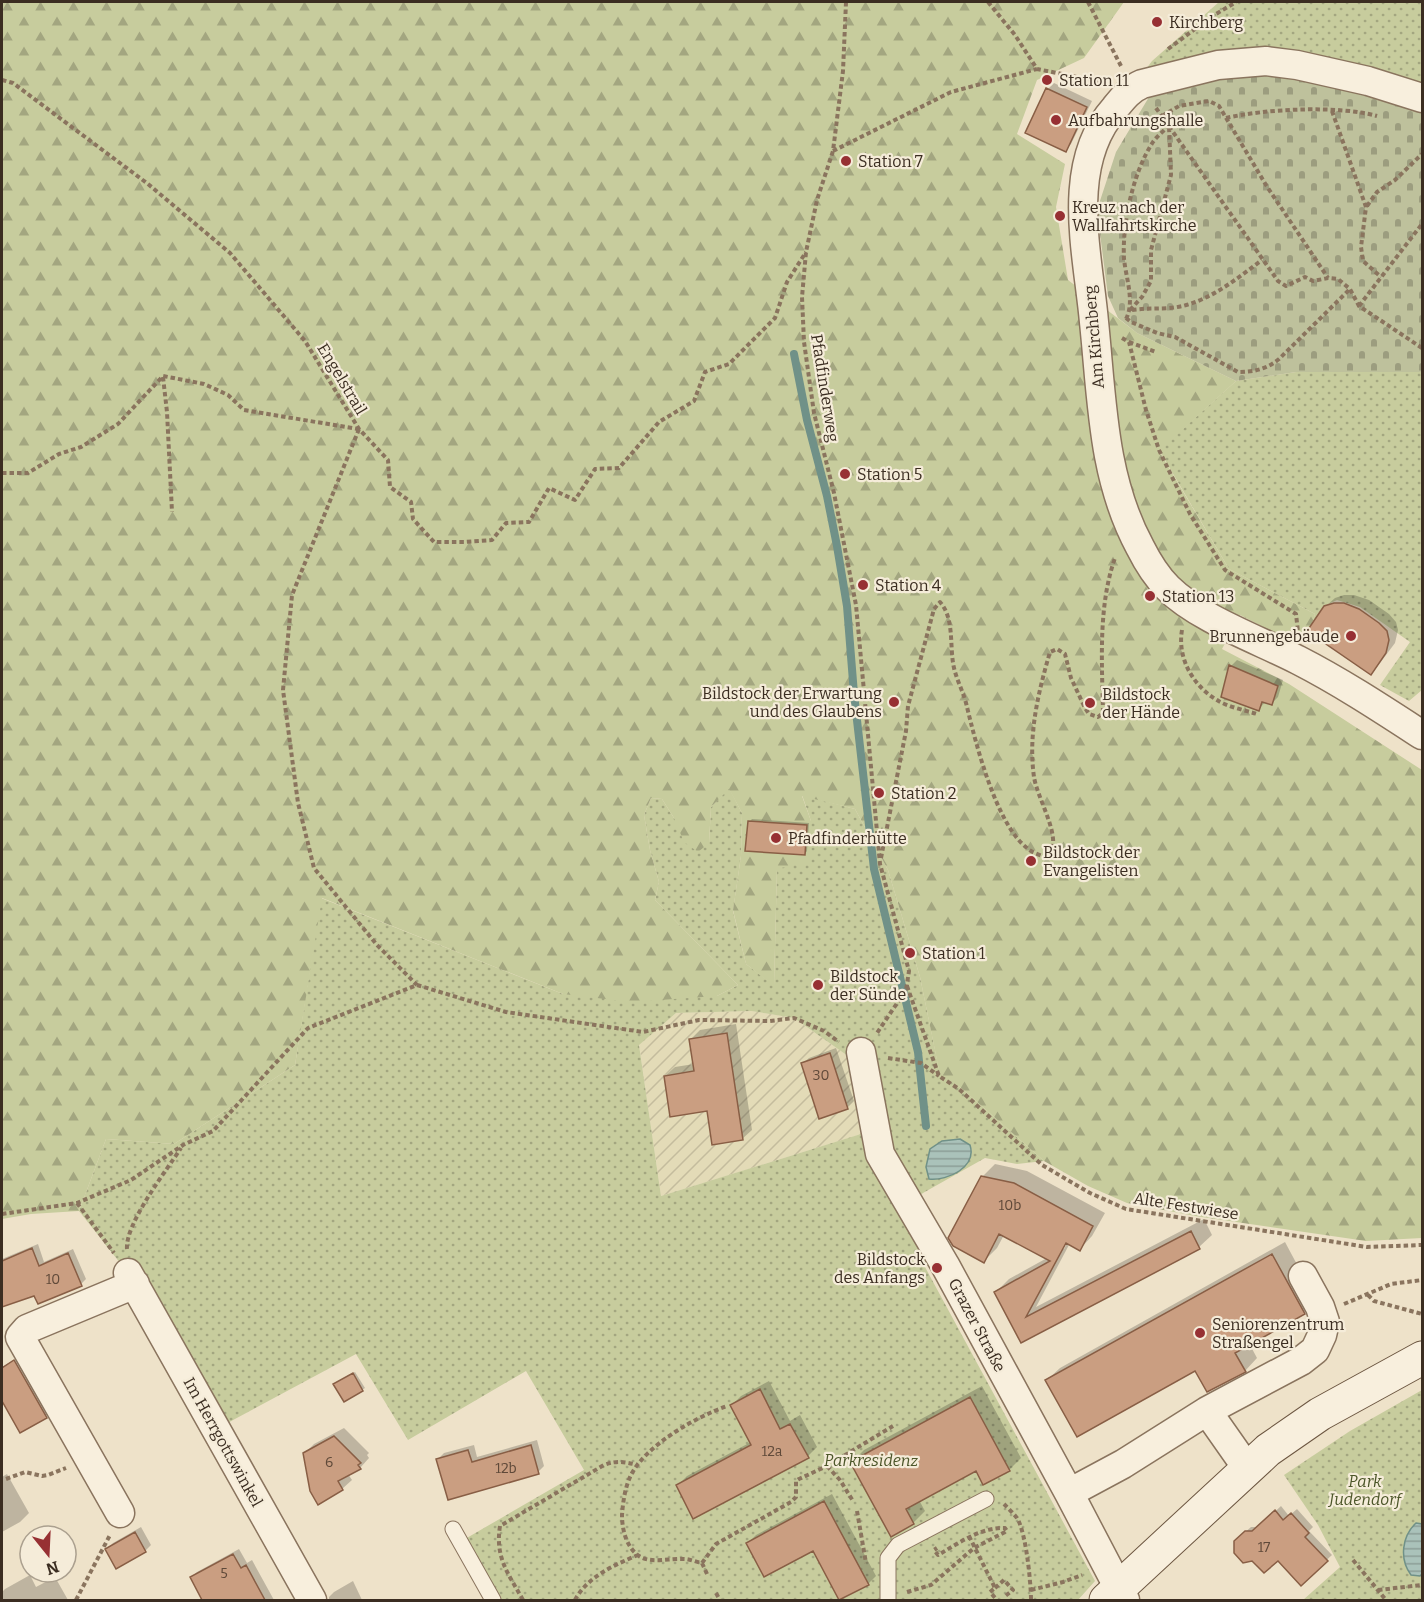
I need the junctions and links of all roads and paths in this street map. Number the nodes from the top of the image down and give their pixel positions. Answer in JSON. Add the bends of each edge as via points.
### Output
{"nodes":[{"id":1,"x":846,"y":2,"type":"edge"},
{"id":2,"x":987,"y":2,"type":"edge"},
{"id":3,"x":1088,"y":2,"type":"edge"},
{"id":4,"x":1236,"y":2,"type":"edge"},
{"id":5,"x":1160,"y":54,"type":"dead end"},
{"id":6,"x":1037,"y":69,"type":"junction"},
{"id":7,"x":2,"y":80,"type":"edge"},
{"id":8,"x":1137,"y":86,"type":"junction"},
{"id":9,"x":1422,"y":98,"type":"edge"},
{"id":10,"x":1332,"y":111,"type":"junction"},
{"id":11,"x":1162,"y":116,"type":"junction"},
{"id":12,"x":1377,"y":116,"type":"dead end"},
{"id":13,"x":1226,"y":118,"type":"junction"},
{"id":14,"x":1169,"y":125,"type":"junction"},
{"id":15,"x":832,"y":151,"type":"junction"},
{"id":16,"x":1422,"y":154,"type":"edge"},
{"id":17,"x":1366,"y":207,"type":"junction"},
{"id":18,"x":1422,"y":224,"type":"edge"},
{"id":19,"x":806,"y":252,"type":"junction"},
{"id":20,"x":1262,"y":260,"type":"junction"},
{"id":21,"x":1381,"y":277,"type":"junction"},
{"id":22,"x":1328,"y":278,"type":"junction"},
{"id":23,"x":1350,"y":289,"type":"junction"},
{"id":24,"x":1359,"y":306,"type":"junction"},
{"id":25,"x":1130,"y":310,"type":"junction"},
{"id":26,"x":1126,"y":318,"type":"junction"},
{"id":27,"x":1102,"y":326,"type":"junction"},
{"id":28,"x":1129,"y":342,"type":"junction"},
{"id":29,"x":1422,"y":348,"type":"edge"},
{"id":30,"x":1156,"y":352,"type":"dead end"},
{"id":31,"x":163,"y":376,"type":"junction"},
{"id":32,"x":359,"y":429,"type":"junction"},
{"id":33,"x":2,"y":473,"type":"edge"},
{"id":34,"x":172,"y":512,"type":"dead end"},
{"id":35,"x":1127,"y":524,"type":"junction"},
{"id":36,"x":1191,"y":607,"type":"junction"},
{"id":37,"x":1298,"y":660,"type":"junction"},
{"id":38,"x":1257,"y":714,"type":"dead end"},
{"id":39,"x":1422,"y":735,"type":"edge"},
{"id":40,"x":880,"y":864,"type":"junction"},
{"id":41,"x":417,"y":985,"type":"junction"},
{"id":42,"x":907,"y":988,"type":"junction"},
{"id":43,"x":861,"y":1052,"type":"junction"},
{"id":44,"x":919,"y":1063,"type":"dead end"},
{"id":45,"x":939,"y":1076,"type":"junction"},
{"id":46,"x":183,"y":1145,"type":"junction"},
{"id":47,"x":77,"y":1203,"type":"junction"},
{"id":48,"x":2,"y":1214,"type":"edge"},
{"id":49,"x":1422,"y":1245,"type":"edge"},
{"id":50,"x":1303,"y":1276,"type":"dead end"},
{"id":51,"x":131,"y":1279,"type":"junction"},
{"id":52,"x":1422,"y":1280,"type":"edge"},
{"id":53,"x":1422,"y":1314,"type":"edge"},
{"id":54,"x":1422,"y":1358,"type":"edge"},
{"id":55,"x":726,"y":1406,"type":"dead end"},
{"id":56,"x":1207,"y":1411,"type":"junction"},
{"id":57,"x":893,"y":1426,"type":"dead end"},
{"id":58,"x":87,"y":1456,"type":"junction"},
{"id":59,"x":638,"y":1465,"type":"junction"},
{"id":60,"x":827,"y":1466,"type":"junction"},
{"id":61,"x":1247,"y":1468,"type":"junction"},
{"id":62,"x":6,"y":1479,"type":"dead end"},
{"id":63,"x":1070,"y":1492,"type":"junction"},
{"id":64,"x":986,"y":1499,"type":"joint"},
{"id":65,"x":853,"y":1501,"type":"dead end"},
{"id":66,"x":120,"y":1513,"type":"joint"},
{"id":67,"x":959,"y":1520,"type":"junction"},
{"id":68,"x":453,"y":1529,"type":"dead end"},
{"id":69,"x":969,"y":1537,"type":"junction"},
{"id":70,"x":974,"y":1548,"type":"junction"},
{"id":71,"x":638,"y":1555,"type":"junction"},
{"id":72,"x":1353,"y":1560,"type":"dead end"},
{"id":73,"x":702,"y":1563,"type":"junction"},
{"id":74,"x":707,"y":1575,"type":"dead end"},
{"id":75,"x":1422,"y":1585,"type":"edge"},
{"id":76,"x":995,"y":1588,"type":"junction"},
{"id":77,"x":1114,"y":1589,"type":"edge"},
{"id":78,"x":1031,"y":1590,"type":"junction"},
{"id":79,"x":1378,"y":1590,"type":"junction"},
{"id":80,"x":716,"y":1593,"type":"dead end"},
{"id":81,"x":888,"y":1598,"type":"edge"},
{"id":82,"x":76,"y":1600,"type":"edge"},
{"id":83,"x":312,"y":1600,"type":"edge"},
{"id":84,"x":493,"y":1600,"type":"edge"},
{"id":85,"x":523,"y":1600,"type":"edge"},
{"id":86,"x":575,"y":1600,"type":"edge"},
{"id":87,"x":720,"y":1600,"type":"edge"},
{"id":88,"x":1002,"y":1600,"type":"edge"},
{"id":89,"x":1031,"y":1600,"type":"edge"},
{"id":90,"x":1386,"y":1600,"type":"edge"}],
"edges":[{"from":1,"to":15,"type":"path","name":"Pfadfinderweg","via":[[843,71]]},
{"from":2,"to":6,"type":"path","via":[[1015,34]]},
{"from":3,"to":8,"type":"path"},
{"from":4,"to":5,"type":"path"},
{"from":6,"to":8,"type":"path"},
{"from":6,"to":15,"type":"path","via":[[951,92]]},
{"from":7,"to":32,"type":"path","name":"Engelstrail","via":[[13,83],[148,184],[230,253],[305,341]]},
{"from":8,"to":9,"type":"street","via":[[1218,65],[1266,61],[1368,81]]},
{"from":8,"to":11,"type":"path"},
{"from":8,"to":27,"type":"street","name":"Am Kirchberg","via":[[1107,116],[1095,139],[1084,178],[1082,216]]},
{"from":10,"to":12,"type":"path"},
{"from":10,"to":13,"type":"path","via":[[1260,111]]},
{"from":10,"to":17,"type":"path"},
{"from":11,"to":13,"type":"path","via":[[1179,106],[1209,101],[1219,106]]},
{"from":11,"to":14,"type":"path"},
{"from":13,"to":22,"type":"path"},
{"from":14,"to":20,"type":"path"},
{"from":14,"to":25,"type":"path","via":[[1171,175],[1151,250],[1151,281]]},
{"from":14,"to":25,"type":"path","via":[[1144,158],[1125,230]]},
{"from":15,"to":19,"type":"path","name":"Pfadfinderweg"},
{"from":16,"to":17,"type":"path","via":[[1377,192]]},
{"from":17,"to":21,"type":"path","via":[[1363,261]]},
{"from":18,"to":21,"type":"path"},
{"from":19,"to":32,"type":"path","via":[[787,282],[775,318],[729,364],[705,372],[694,401],[659,422],[619,468],[595,469],[575,500],[549,488],[529,522],[507,524],[492,540],[434,542],[414,519],[411,502],[390,487],[388,460]]},
{"from":19,"to":40,"type":"path","name":"Pfadfinderweg","via":[[801,297],[804,342],[814,413],[856,605]]},
{"from":20,"to":22,"type":"path","via":[[1286,286],[1305,277],[1314,281]]},
{"from":20,"to":25,"type":"path","via":[[1224,288],[1192,303]]},
{"from":21,"to":24,"type":"path"},
{"from":22,"to":23,"type":"path","via":[[1338,279]]},
{"from":23,"to":24,"type":"path"},
{"from":23,"to":26,"type":"path","via":[[1279,359],[1248,372],[1238,372],[1176,337],[1157,333]]},
{"from":24,"to":29,"type":"path"},
{"from":25,"to":26,"type":"path"},
{"from":26,"to":27,"type":"path","via":[[1118,327]]},
{"from":27,"to":28,"type":"path"},
{"from":27,"to":35,"type":"street","name":"Am Kirchberg","via":[[1101,403],[1109,463]]},
{"from":28,"to":30,"type":"path"},
{"from":28,"to":37,"type":"path","via":[[1159,450],[1191,514],[1225,570],[1296,614]]},
{"from":31,"to":32,"type":"path","name":"Engelstrail","via":[[204,384],[228,395],[244,410]]},
{"from":31,"to":33,"type":"path","via":[[118,424],[81,447],[59,454],[28,472]]},
{"from":31,"to":34,"type":"path"},
{"from":32,"to":41,"type":"path","via":[[292,595],[283,690],[298,804],[314,868],[377,945]]},
{"from":35,"to":36,"type":"street","name":"Am Kirchberg","via":[[1167,587]]},
{"from":35,"to":40,"type":"path","via":[[1111,569],[1102,625],[1103,713],[1098,717],[1089,714],[1071,678],[1065,654],[1057,649],[1050,652],[1041,681],[1032,729],[1034,778],[1053,844],[1047,858],[1022,844],[988,782],[954,667],[947,610],[940,602],[934,609],[908,706]]},
{"from":36,"to":37,"type":"street","name":"Am Kirchberg"},
{"from":36,"to":38,"type":"path","via":[[1180,641],[1190,676],[1218,701]]},
{"from":37,"to":39,"type":"street","name":"Am Kirchberg"},
{"from":40,"to":42,"type":"path","name":"Pfadfinderweg","via":[[909,971]]},
{"from":41,"to":43,"type":"path","via":[[507,1012],[643,1032],[699,1020],[794,1018]]},
{"from":41,"to":46,"type":"path","via":[[308,1028],[213,1131]]},
{"from":42,"to":43,"type":"path"},
{"from":42,"to":45,"type":"path"},
{"from":43,"to":63,"type":"street","name":"Grazer Straße","via":[[880,1154]]},
{"from":44,"to":45,"type":"path","name":"Alte Festwiese"},
{"from":45,"to":49,"type":"path","name":"Alte Festwiese","via":[[960,1089],[1042,1165],[1126,1209],[1367,1247]]},
{"from":46,"to":47,"type":"path","via":[[131,1180]]},
{"from":46,"to":51,"type":"path","via":[[146,1201],[126,1241]]},
{"from":47,"to":48,"type":"path"},
{"from":47,"to":51,"type":"path"},
{"from":50,"to":56,"type":"street","via":[[1325,1323],[1315,1350]]},
{"from":51,"to":58,"type":"street","via":[[27,1329],[20,1337]]},
{"from":51,"to":83,"type":"street","name":"Im Herrgottswinkel"},
{"from":52,"to":53,"type":"path","via":[[1391,1284],[1368,1295],[1374,1301]]},
{"from":54,"to":61,"type":"main road","via":[[1320,1414]]},
{"from":55,"to":59,"type":"path","via":[[664,1439]]},
{"from":56,"to":61,"type":"street"},
{"from":56,"to":63,"type":"street"},
{"from":57,"to":60,"type":"path"},
{"from":58,"to":62,"type":"path","via":[[48,1475],[26,1472]]},
{"from":58,"to":66,"type":"street"},
{"from":59,"to":71,"type":"path","via":[[624,1500],[622,1528]]},
{"from":59,"to":85,"type":"path","via":[[622,1461],[604,1465],[501,1526],[501,1559]]},
{"from":60,"to":65,"type":"path"},
{"from":60,"to":73,"type":"path","via":[[796,1481],[796,1497],[791,1502],[716,1544]]},
{"from":61,"to":77,"type":"main road"},
{"from":63,"to":77,"type":"street","name":"Grazer Straße"},
{"from":64,"to":67,"type":"lane"},
{"from":64,"to":78,"type":"path","via":[[1004,1503],[1017,1518],[1023,1533]]},
{"from":66,"to":82,"type":"path"},
{"from":67,"to":69,"type":"path"},
{"from":67,"to":69,"type":"path","via":[[934,1550],[938,1555]]},
{"from":67,"to":81,"type":"lane","via":[[898,1545],[888,1558]]},
{"from":68,"to":84,"type":"lane"},
{"from":69,"to":70,"type":"path"},
{"from":69,"to":70,"type":"path","via":[[996,1527],[1005,1528],[1006,1531]]},
{"from":70,"to":76,"type":"path"},
{"from":70,"to":81,"type":"path","via":[[931,1585]]},
{"from":71,"to":73,"type":"path","via":[[649,1560]]},
{"from":71,"to":86,"type":"path","via":[[603,1571]]},
{"from":72,"to":79,"type":"path"},
{"from":73,"to":74,"type":"path"},
{"from":75,"to":79,"type":"path"},
{"from":76,"to":88,"type":"path","via":[[990,1592]]},
{"from":76,"to":88,"type":"path","via":[[1004,1580],[1013,1590]]},
{"from":77,"to":78,"type":"path","via":[[1064,1582]]},
{"from":78,"to":89,"type":"path"},
{"from":79,"to":90,"type":"path"},
{"from":80,"to":87,"type":"path"}]}
